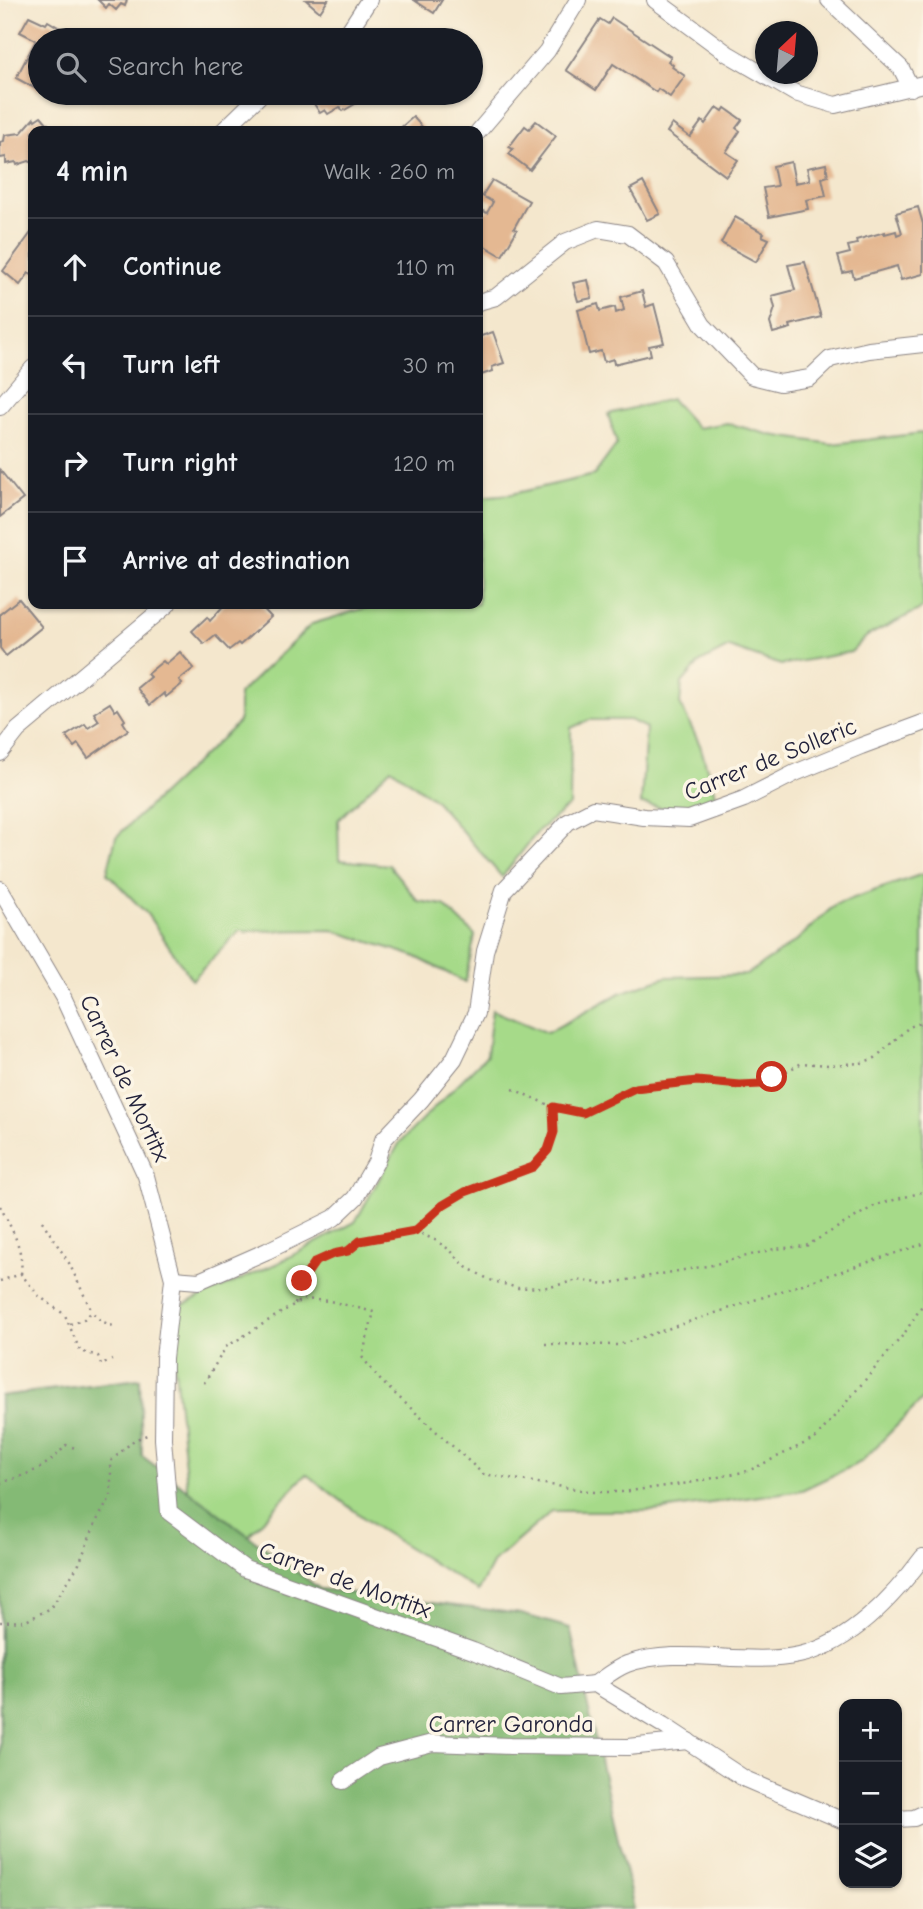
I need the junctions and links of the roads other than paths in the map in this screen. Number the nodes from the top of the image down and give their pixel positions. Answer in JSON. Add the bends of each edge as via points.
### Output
{"nodes":[{"id":1,"x":369,"y":0,"type":"edge"},
{"id":2,"x":578,"y":0,"type":"edge"},
{"id":3,"x":655,"y":0,"type":"edge"},
{"id":4,"x":829,"y":0,"type":"edge"},
{"id":5,"x":351,"y":28,"type":"edge"},
{"id":6,"x":917,"y":86,"type":"edge"},
{"id":7,"x":250,"y":105,"type":"edge"},
{"id":8,"x":228,"y":126,"type":"edge"},
{"id":9,"x":483,"y":126,"type":"edge"},
{"id":10,"x":483,"y":301,"type":"edge"},
{"id":11,"x":923,"y":344,"type":"edge"},
{"id":12,"x":28,"y":374,"type":"edge"},
{"id":13,"x":0,"y":407,"type":"edge"},
{"id":14,"x":162,"y":609,"type":"edge"},
{"id":15,"x":923,"y":723,"type":"edge"},
{"id":16,"x":0,"y":753,"type":"edge"},
{"id":17,"x":0,"y":889,"type":"edge"},
{"id":18,"x":173,"y":1279,"type":"junction"},
{"id":19,"x":923,"y":1557,"type":"edge"},
{"id":20,"x":595,"y":1684,"type":"junction"},
{"id":21,"x":688,"y":1741,"type":"junction"},
{"id":22,"x":343,"y":1781,"type":"dead end"},
{"id":23,"x":923,"y":1814,"type":"edge"},
{"id":24,"x":839,"y":1819,"type":"edge"},
{"id":25,"x":902,"y":1819,"type":"edge"}],
"edges":[{"from":1,"to":5,"type":"street"},
{"from":2,"to":9,"type":"street","via":[[547,51]]},
{"from":3,"to":6,"type":"street","via":[[728,54],[795,93],[835,105]]},
{"from":4,"to":6,"type":"street"},
{"from":7,"to":8,"type":"street"},
{"from":10,"to":11,"type":"street","via":[[496,297],[565,242],[598,229],[628,234],[666,262],[702,325],[752,376],[780,383],[810,378],[830,359]]},
{"from":12,"to":13,"type":"street"},
{"from":14,"to":16,"type":"street","via":[[18,730]]},
{"from":15,"to":18,"type":"street","name":"Carrer de Solleric","via":[[689,818],[593,809],[568,822],[504,890],[485,951],[476,1013],[454,1059],[383,1140],[355,1198],[334,1217],[199,1281]]},
{"from":17,"to":18,"type":"street","name":"Carrer de Mortitx","via":[[64,998],[146,1176]]},
{"from":18,"to":20,"type":"street","name":"Carrer de Mortitx","via":[[164,1358],[169,1512],[245,1569],[561,1687]]},
{"from":19,"to":20,"type":"street","via":[[883,1604],[834,1643],[799,1655],[739,1659],[659,1656],[625,1664]]},
{"from":20,"to":21,"type":"street"},
{"from":21,"to":22,"type":"street","name":"Carrer Garonda","via":[[628,1747],[432,1743],[379,1757]]},
{"from":21,"to":24,"type":"street","via":[[745,1780]]},
{"from":23,"to":25,"type":"street"}]}
